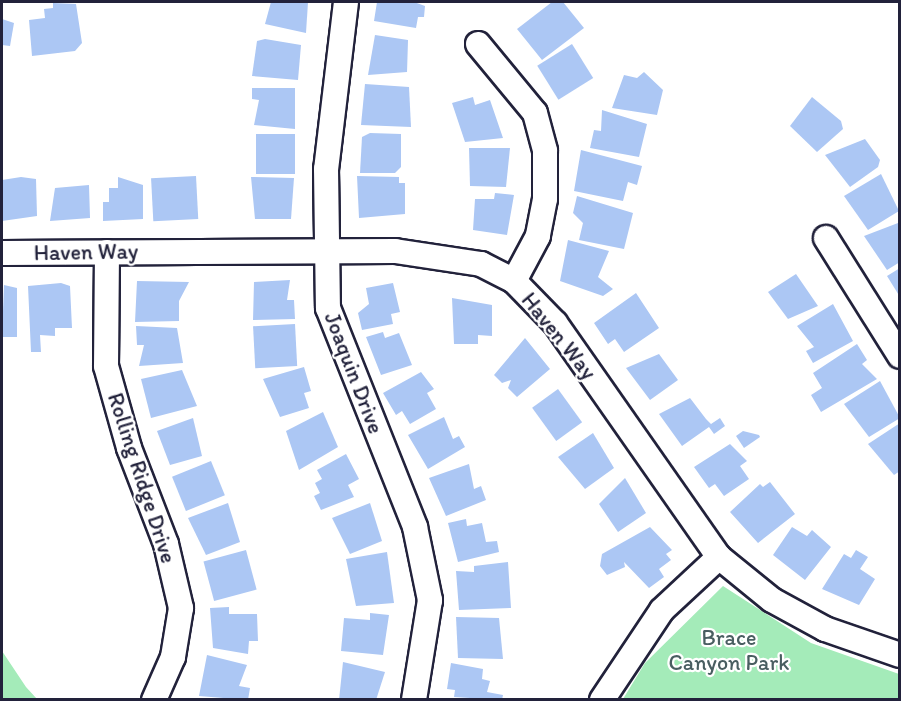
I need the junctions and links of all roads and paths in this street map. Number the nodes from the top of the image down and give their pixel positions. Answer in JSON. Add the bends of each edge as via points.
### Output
{"nodes":[{"id":1,"x":346,"y":2,"type":"edge"},
{"id":2,"x":478,"y":45,"type":"dead end"},
{"id":3,"x":826,"y":238,"type":"dead end"},
{"id":4,"x":326,"y":250,"type":"junction"},
{"id":5,"x":107,"y":252,"type":"junction"},
{"id":6,"x":2,"y":253,"type":"edge"},
{"id":7,"x":514,"y":280,"type":"junction"},
{"id":8,"x":900,"y":356,"type":"edge"},
{"id":9,"x":719,"y":557,"type":"junction"},
{"id":10,"x":900,"y":655,"type":"edge"},
{"id":11,"x":154,"y":699,"type":"edge"},
{"id":12,"x":414,"y":699,"type":"edge"},
{"id":13,"x":602,"y":699,"type":"edge"}],
"edges":[{"from":1,"to":4,"type":"street","name":"Joaquin Drive","via":[[326,170]]},
{"from":2,"to":7,"type":"street","via":[[535,113],[546,151],[545,199],[538,236]]},
{"from":3,"to":8,"type":"street"},
{"from":4,"to":5,"type":"street","name":"Haven Way"},
{"from":4,"to":7,"type":"street","name":"Haven Way","via":[[395,250],[480,264]]},
{"from":4,"to":12,"type":"street","name":"Joaquin Drive","via":[[328,308],[415,527],[430,600]]},
{"from":5,"to":6,"type":"street","name":"Haven Way"},
{"from":5,"to":11,"type":"street","name":"Rolling Ridge Drive","via":[[106,366],[129,448],[166,544],[181,608],[173,657]]},
{"from":7,"to":9,"type":"street","name":"Haven Way","via":[[555,323]]},
{"from":9,"to":10,"type":"street","name":"Haven Way","via":[[772,600],[825,629]]},
{"from":9,"to":13,"type":"street","via":[[662,610]]}]}
